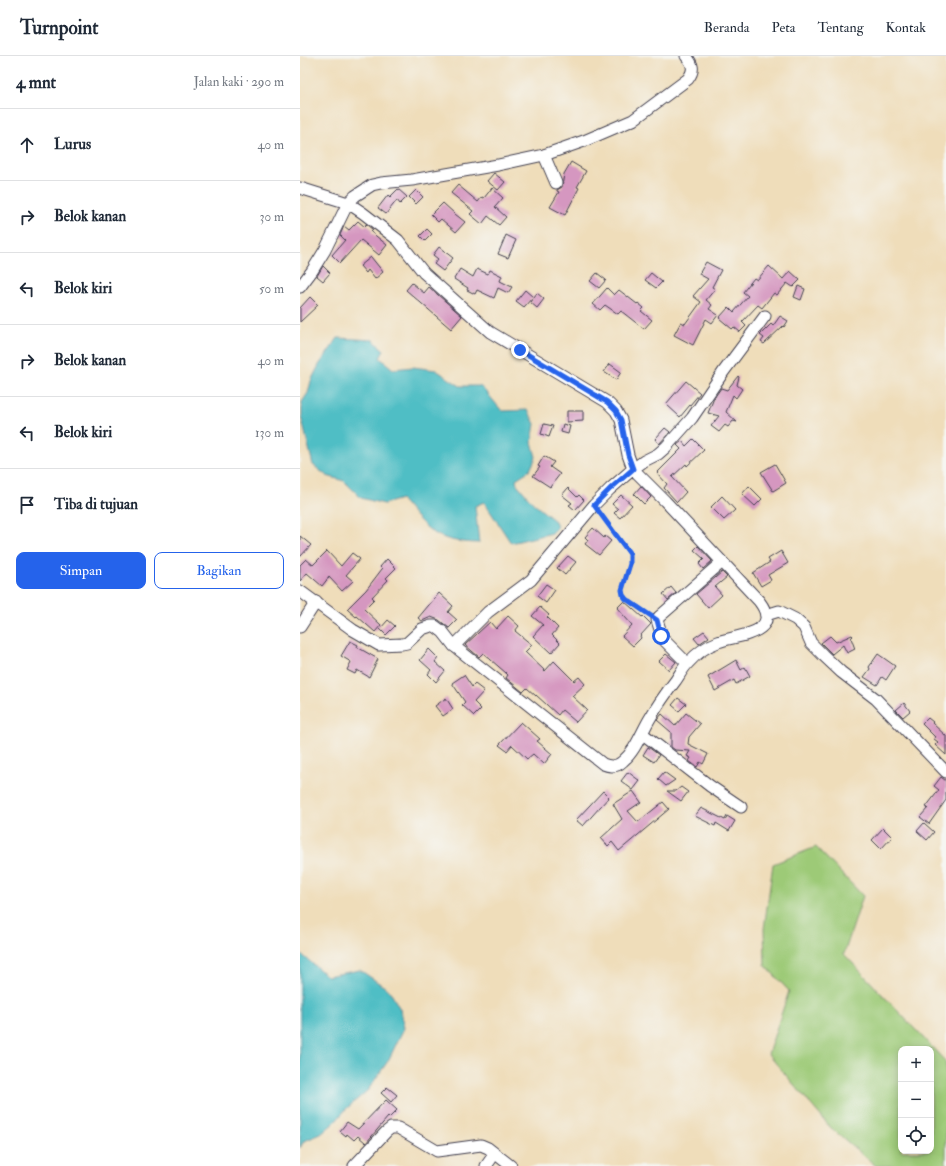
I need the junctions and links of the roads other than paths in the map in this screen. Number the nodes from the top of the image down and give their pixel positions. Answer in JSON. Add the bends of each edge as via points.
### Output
{"nodes":[{"id":1,"x":686,"y":56,"type":"edge"},
{"id":2,"x":544,"y":155,"type":"junction"},
{"id":3,"x":556,"y":183,"type":"dead end"},
{"id":4,"x":300,"y":188,"type":"edge"},
{"id":5,"x":348,"y":203,"type":"junction"},
{"id":6,"x":300,"y":287,"type":"edge"},
{"id":7,"x":765,"y":316,"type":"dead end"},
{"id":8,"x":633,"y":469,"type":"junction"},
{"id":9,"x":722,"y":562,"type":"junction"},
{"id":10,"x":300,"y":591,"type":"edge"},
{"id":11,"x":316,"y":602,"type":"junction"},
{"id":12,"x":766,"y":615,"type":"junction"},
{"id":13,"x":300,"y":626,"type":"edge"},
{"id":14,"x":454,"y":646,"type":"junction"},
{"id":15,"x":687,"y":663,"type":"junction"},
{"id":16,"x":643,"y":734,"type":"junction"},
{"id":17,"x":946,"y":772,"type":"edge"},
{"id":18,"x":741,"y":807,"type":"dead end"},
{"id":19,"x":354,"y":1166,"type":"edge"},
{"id":20,"x":511,"y":1166,"type":"edge"}],
"edges":[{"from":1,"to":2,"type":"street","via":[[693,67],[688,79],[633,120]]},
{"from":2,"to":3,"type":"street"},
{"from":2,"to":5,"type":"street","via":[[372,185]]},
{"from":4,"to":5,"type":"street"},
{"from":5,"to":6,"type":"street","via":[[325,250]]},
{"from":5,"to":8,"type":"street","via":[[398,240],[424,273],[490,332],[607,402],[621,420]]},
{"from":7,"to":8,"type":"street","via":[[692,418],[661,452]]},
{"from":8,"to":9,"type":"street"},
{"from":8,"to":14,"type":"street","via":[[594,505],[531,580],[488,612]]},
{"from":9,"to":12,"type":"street","via":[[759,601]]},
{"from":9,"to":15,"type":"street","via":[[657,620],[663,639]]},
{"from":10,"to":11,"type":"street"},
{"from":11,"to":13,"type":"street"},
{"from":11,"to":14,"type":"street","via":[[353,630],[379,645],[407,643],[422,629],[435,626]]},
{"from":12,"to":15,"type":"street","via":[[766,621],[756,632],[708,646]]},
{"from":12,"to":17,"type":"street","via":[[779,611],[795,619],[804,627],[811,643],[841,672],[876,699]]},
{"from":14,"to":16,"type":"street","via":[[603,764],[613,766],[622,762]]},
{"from":15,"to":16,"type":"street","via":[[651,717]]},
{"from":16,"to":18,"type":"street"},
{"from":19,"to":20,"type":"street","via":[[386,1132],[391,1128],[398,1128],[437,1151],[481,1145]]}]}
